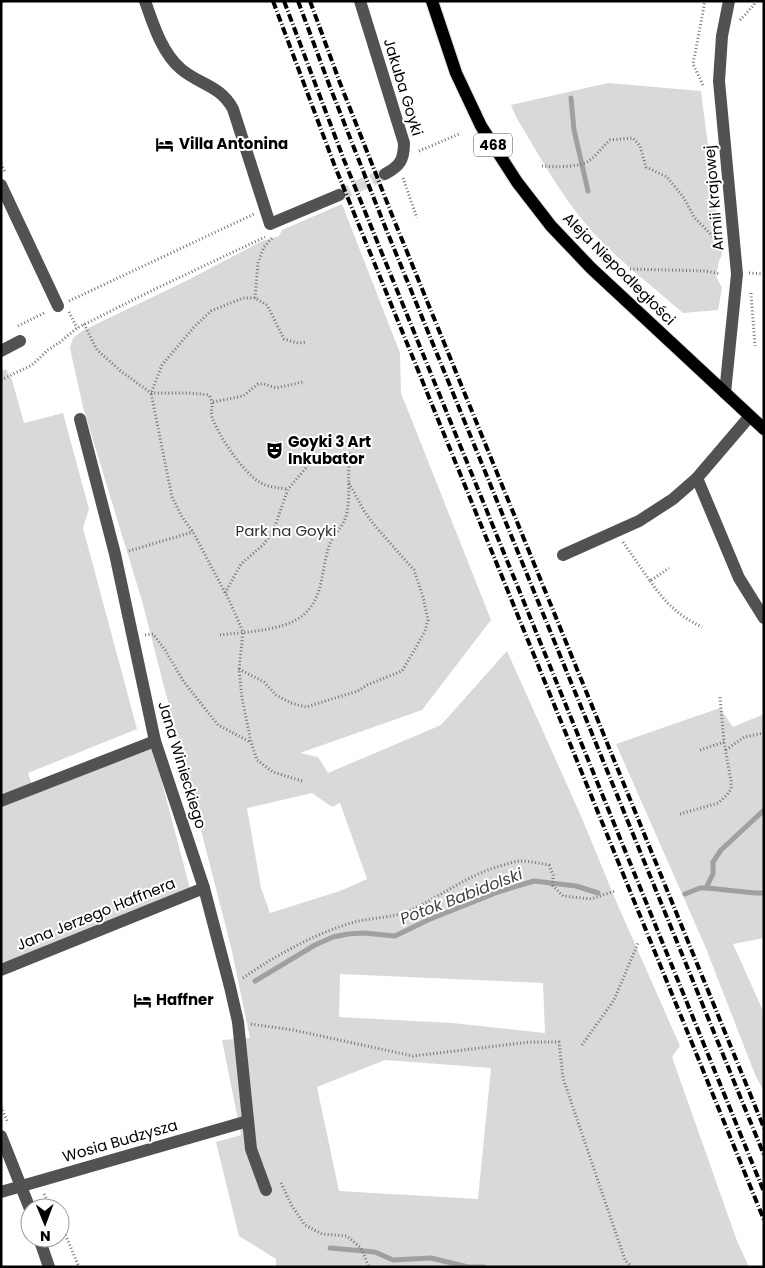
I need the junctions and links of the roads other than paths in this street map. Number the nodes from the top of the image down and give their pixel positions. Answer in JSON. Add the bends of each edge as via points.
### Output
{"nodes":[{"id":1,"x":145,"y":1,"type":"edge"},
{"id":2,"x":360,"y":1,"type":"edge"},
{"id":3,"x":432,"y":1,"type":"edge"},
{"id":4,"x":729,"y":1,"type":"edge"},
{"id":5,"x":385,"y":174,"type":"tunnel mouth"},
{"id":6,"x":1,"y":186,"type":"edge"},
{"id":7,"x":339,"y":195,"type":"tunnel mouth"},
{"id":8,"x":57,"y":307,"type":"road end"},
{"id":9,"x":20,"y":341,"type":"dead end"},
{"id":10,"x":1,"y":350,"type":"edge"},
{"id":11,"x":725,"y":393,"type":"junction"},
{"id":12,"x":750,"y":416,"type":"junction"},
{"id":13,"x":80,"y":419,"type":"dead end"},
{"id":14,"x":764,"y":429,"type":"edge"},
{"id":15,"x":696,"y":478,"type":"junction"},
{"id":16,"x":563,"y":555,"type":"dead end"},
{"id":17,"x":764,"y":618,"type":"edge"},
{"id":18,"x":155,"y":741,"type":"junction"},
{"id":19,"x":1,"y":801,"type":"edge"},
{"id":20,"x":204,"y":888,"type":"junction"},
{"id":21,"x":1,"y":970,"type":"edge"},
{"id":22,"x":248,"y":1121,"type":"junction"},
{"id":23,"x":1,"y":1136,"type":"edge"},
{"id":24,"x":21,"y":1186,"type":"junction"},
{"id":25,"x":266,"y":1190,"type":"dead end"},
{"id":26,"x":1,"y":1192,"type":"edge"},
{"id":27,"x":26,"y":1198,"type":"edge"},
{"id":28,"x":42,"y":1248,"type":"edge"},
{"id":29,"x":49,"y":1267,"type":"edge"}],
"edges":[{"from":1,"to":7,"type":"street","via":[[160,40],[172,59],[182,70],[211,86],[228,100],[233,109],[272,231]]},
{"from":2,"to":5,"type":"street","name":"Jakuba Goyki","via":[[404,143],[400,163]]},
{"from":3,"to":11,"type":"main road","name":"Aleja Niepodległości","number":"468","via":[[464,90],[481,126],[517,182],[551,226],[590,268]]},
{"from":4,"to":11,"type":"street","name":"Armii Krajowej","via":[[722,36],[719,81],[737,274]]},
{"from":6,"to":8,"type":"street"},
{"from":9,"to":10,"type":"street"},
{"from":11,"to":12,"type":"main road","name":"Aleja Niepodległości","number":"468"},
{"from":12,"to":14,"type":"main road","name":"Aleja Niepodległości","number":"468"},
{"from":12,"to":15,"type":"street"},
{"from":13,"to":18,"type":"street","name":"Jana Winieckiego","via":[[115,554]]},
{"from":15,"to":16,"type":"street","via":[[673,499],[639,521]]},
{"from":15,"to":17,"type":"street","via":[[739,578]]},
{"from":18,"to":19,"type":"street"},
{"from":18,"to":20,"type":"street","name":"Jana Winieckiego"},
{"from":20,"to":21,"type":"street","name":"Jana Jerzego Haffnera"},
{"from":20,"to":22,"type":"street","name":"Jana Winieckiego","via":[[238,1022]]},
{"from":22,"to":24,"type":"street","name":"Wosia Budzysza"},
{"from":22,"to":25,"type":"street","name":"Jana Winieckiego","via":[[251,1149]]},
{"from":23,"to":24,"type":"street"},
{"from":24,"to":26,"type":"street","name":"Wosia Budzysza"},
{"from":24,"to":27,"type":"street"},
{"from":28,"to":29,"type":"street"}]}
